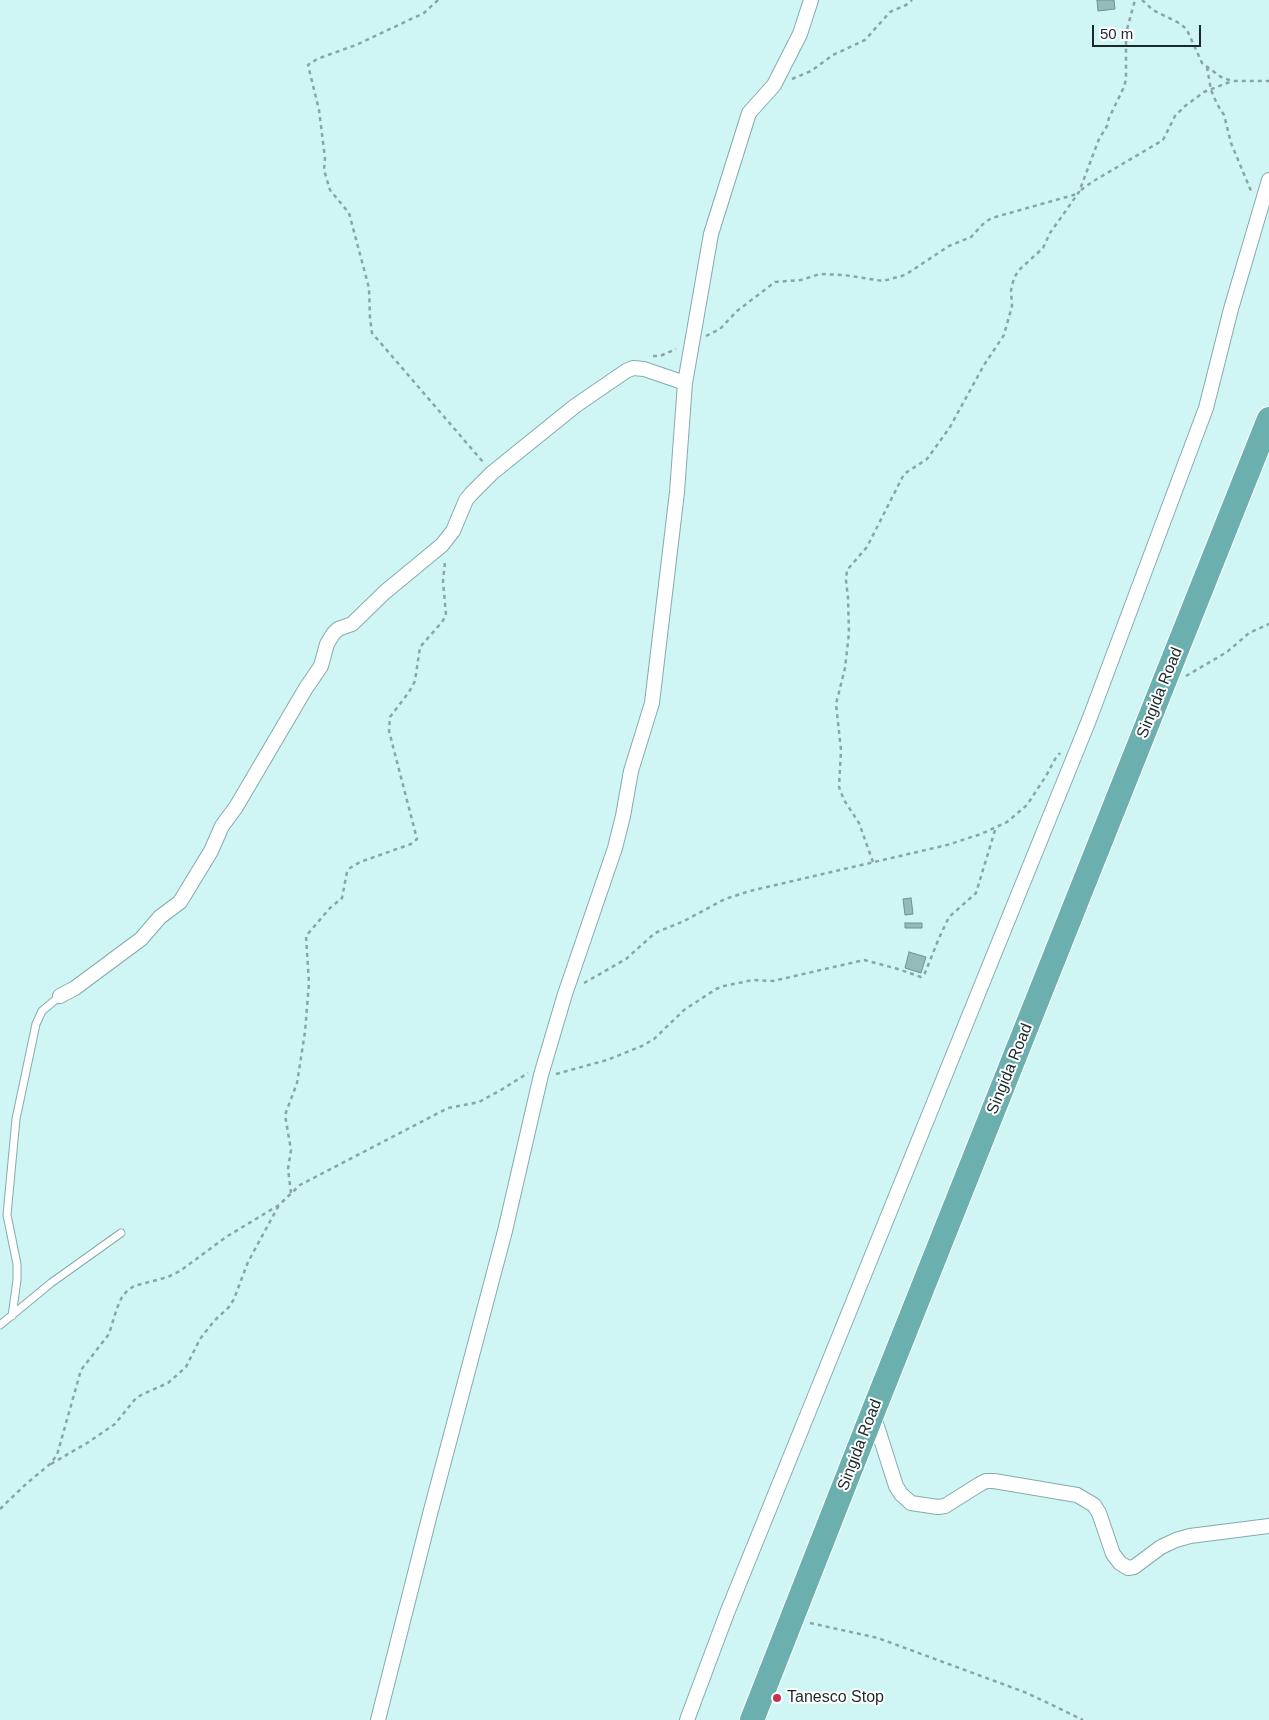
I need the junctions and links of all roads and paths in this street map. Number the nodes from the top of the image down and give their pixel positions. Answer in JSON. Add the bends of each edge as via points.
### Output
{"nodes":[{"id":1,"x":438,"y":0,"type":"edge"},
{"id":2,"x":812,"y":0,"type":"edge"},
{"id":3,"x":912,"y":0,"type":"edge"},
{"id":4,"x":1135,"y":0,"type":"edge"},
{"id":5,"x":1142,"y":0,"type":"edge"},
{"id":6,"x":1207,"y":66,"type":"junction"},
{"id":7,"x":1232,"y":81,"type":"junction"},
{"id":8,"x":1269,"y":81,"type":"edge"},
{"id":9,"x":774,"y":85,"type":"junction"},
{"id":10,"x":1211,"y":90,"type":"junction"},
{"id":11,"x":1269,"y":180,"type":"edge"},
{"id":12,"x":1079,"y":192,"type":"junction"},
{"id":13,"x":1260,"y":212,"type":"junction"},
{"id":14,"x":692,"y":340,"type":"junction"},
{"id":15,"x":650,"y":356,"type":"dead end"},
{"id":16,"x":684,"y":383,"type":"junction"},
{"id":17,"x":1269,"y":419,"type":"edge"},
{"id":18,"x":1264,"y":444,"type":"edge"},
{"id":19,"x":492,"y":473,"type":"junction"},
{"id":20,"x":449,"y":538,"type":"junction"},
{"id":21,"x":1269,"y":624,"type":"edge"},
{"id":22,"x":1161,"y":691,"type":"junction"},
{"id":23,"x":1060,"y":752,"type":"dead end"},
{"id":24,"x":996,"y":827,"type":"junction"},
{"id":25,"x":874,"y":862,"type":"junction"},
{"id":26,"x":565,"y":994,"type":"junction"},
{"id":27,"x":60,"y":996,"type":"joint"},
{"id":28,"x":541,"y":1075,"type":"junction"},
{"id":29,"x":291,"y":1193,"type":"junction"},
{"id":30,"x":279,"y":1205,"type":"junction"},
{"id":31,"x":121,"y":1234,"type":"dead end"},
{"id":32,"x":12,"y":1316,"type":"junction"},
{"id":33,"x":0,"y":1325,"type":"edge"},
{"id":34,"x":873,"y":1412,"type":"junction"},
{"id":35,"x":50,"y":1464,"type":"junction"},
{"id":36,"x":0,"y":1509,"type":"edge"},
{"id":37,"x":1269,"y":1526,"type":"edge"},
{"id":38,"x":792,"y":1619,"type":"junction"},
{"id":39,"x":378,"y":1720,"type":"edge"},
{"id":40,"x":687,"y":1720,"type":"edge"},
{"id":41,"x":752,"y":1720,"type":"edge"},
{"id":42,"x":1083,"y":1720,"type":"edge"}],
"edges":[{"from":1,"to":19,"type":"path","via":[[424,13],[356,45],[317,59],[308,66],[319,110],[324,170],[330,190],[349,213],[369,288],[372,333]]},
{"from":2,"to":9,"type":"street","via":[[800,34]]},
{"from":3,"to":9,"type":"path","via":[[890,12],[865,40],[833,55],[803,76]]},
{"from":4,"to":12,"type":"path","via":[[1126,34],[1124,87],[1099,138]]},
{"from":5,"to":6,"type":"path","via":[[1187,30],[1200,60]]},
{"from":6,"to":7,"type":"path"},
{"from":6,"to":10,"type":"path"},
{"from":7,"to":8,"type":"path"},
{"from":7,"to":10,"type":"path"},
{"from":9,"to":14,"type":"street","via":[[749,113],[711,234]]},
{"from":10,"to":12,"type":"path","via":[[1175,116],[1163,140]]},
{"from":10,"to":13,"type":"path","via":[[1224,115],[1232,148]]},
{"from":11,"to":13,"type":"street"},
{"from":12,"to":14,"type":"path","via":[[992,218],[971,237],[949,246],[906,275],[883,281],[820,274],[801,280],[774,282],[720,329]]},
{"from":12,"to":25,"type":"path","via":[[1050,233],[1044,248],[1014,278],[1012,306],[1004,335],[950,426],[927,459],[904,474],[867,547],[847,570],[849,632],[836,704],[841,750],[839,787],[859,823]]},
{"from":13,"to":40,"type":"street","via":[[1206,408],[1089,720]]},
{"from":14,"to":15,"type":"path","via":[[660,356]]},
{"from":14,"to":16,"type":"street"},
{"from":16,"to":19,"type":"street","via":[[644,369],[626,371],[575,406]]},
{"from":16,"to":26,"type":"street","via":[[677,492],[652,703],[631,771],[615,848]]},
{"from":17,"to":18,"type":"highway","name":"Singida Road"},
{"from":18,"to":22,"type":"highway","name":"Singida Road"},
{"from":19,"to":20,"type":"street","via":[[466,500]]},
{"from":20,"to":27,"type":"street","via":[[352,624],[333,634],[321,666],[222,826],[180,902],[160,917],[142,939]]},
{"from":20,"to":29,"type":"path","via":[[443,572],[446,615],[420,647],[415,681],[390,717],[390,731],[417,839],[350,868],[342,898],[306,936],[309,983],[305,1032],[297,1083],[285,1116],[291,1150],[288,1169]]},
{"from":21,"to":22,"type":"path","via":[[1249,633],[1227,652]]},
{"from":22,"to":34,"type":"highway","name":"Singida Road"},
{"from":23,"to":24,"type":"path","via":[[1027,805]]},
{"from":24,"to":25,"type":"path","via":[[947,845]]},
{"from":24,"to":28,"type":"path","via":[[976,893],[949,917],[922,977],[864,960],[773,981],[753,980],[724,986],[684,1010],[642,1046],[607,1060]]},
{"from":25,"to":26,"type":"path","via":[[725,899],[655,933],[626,959]]},
{"from":26,"to":28,"type":"street"},
{"from":27,"to":32,"type":"lane","via":[[42,1011],[36,1024],[16,1119],[7,1215],[17,1264]]},
{"from":28,"to":29,"type":"path","via":[[538,1071],[528,1072],[479,1102],[448,1108],[300,1185]]},
{"from":28,"to":39,"type":"street","via":[[505,1231]]},
{"from":29,"to":30,"type":"path"},
{"from":30,"to":35,"type":"path","via":[[248,1262],[229,1307],[200,1339],[186,1367],[168,1383],[136,1398],[115,1424]]},
{"from":30,"to":35,"type":"path","via":[[226,1237],[180,1272],[134,1286],[122,1297],[109,1334],[81,1370],[61,1446]]},
{"from":31,"to":32,"type":"lane","via":[[51,1283]]},
{"from":32,"to":33,"type":"lane"},
{"from":34,"to":37,"type":"street","via":[[896,1486],[911,1503],[945,1506],[980,1484],[994,1481],[1077,1495],[1094,1505],[1113,1554],[1128,1568],[1176,1540]]},
{"from":34,"to":38,"type":"highway","name":"Singida Road"},
{"from":35,"to":36,"type":"path"},
{"from":38,"to":41,"type":"highway","name":"Singida Road"},
{"from":38,"to":42,"type":"path","via":[[878,1638],[1027,1692]]}]}
